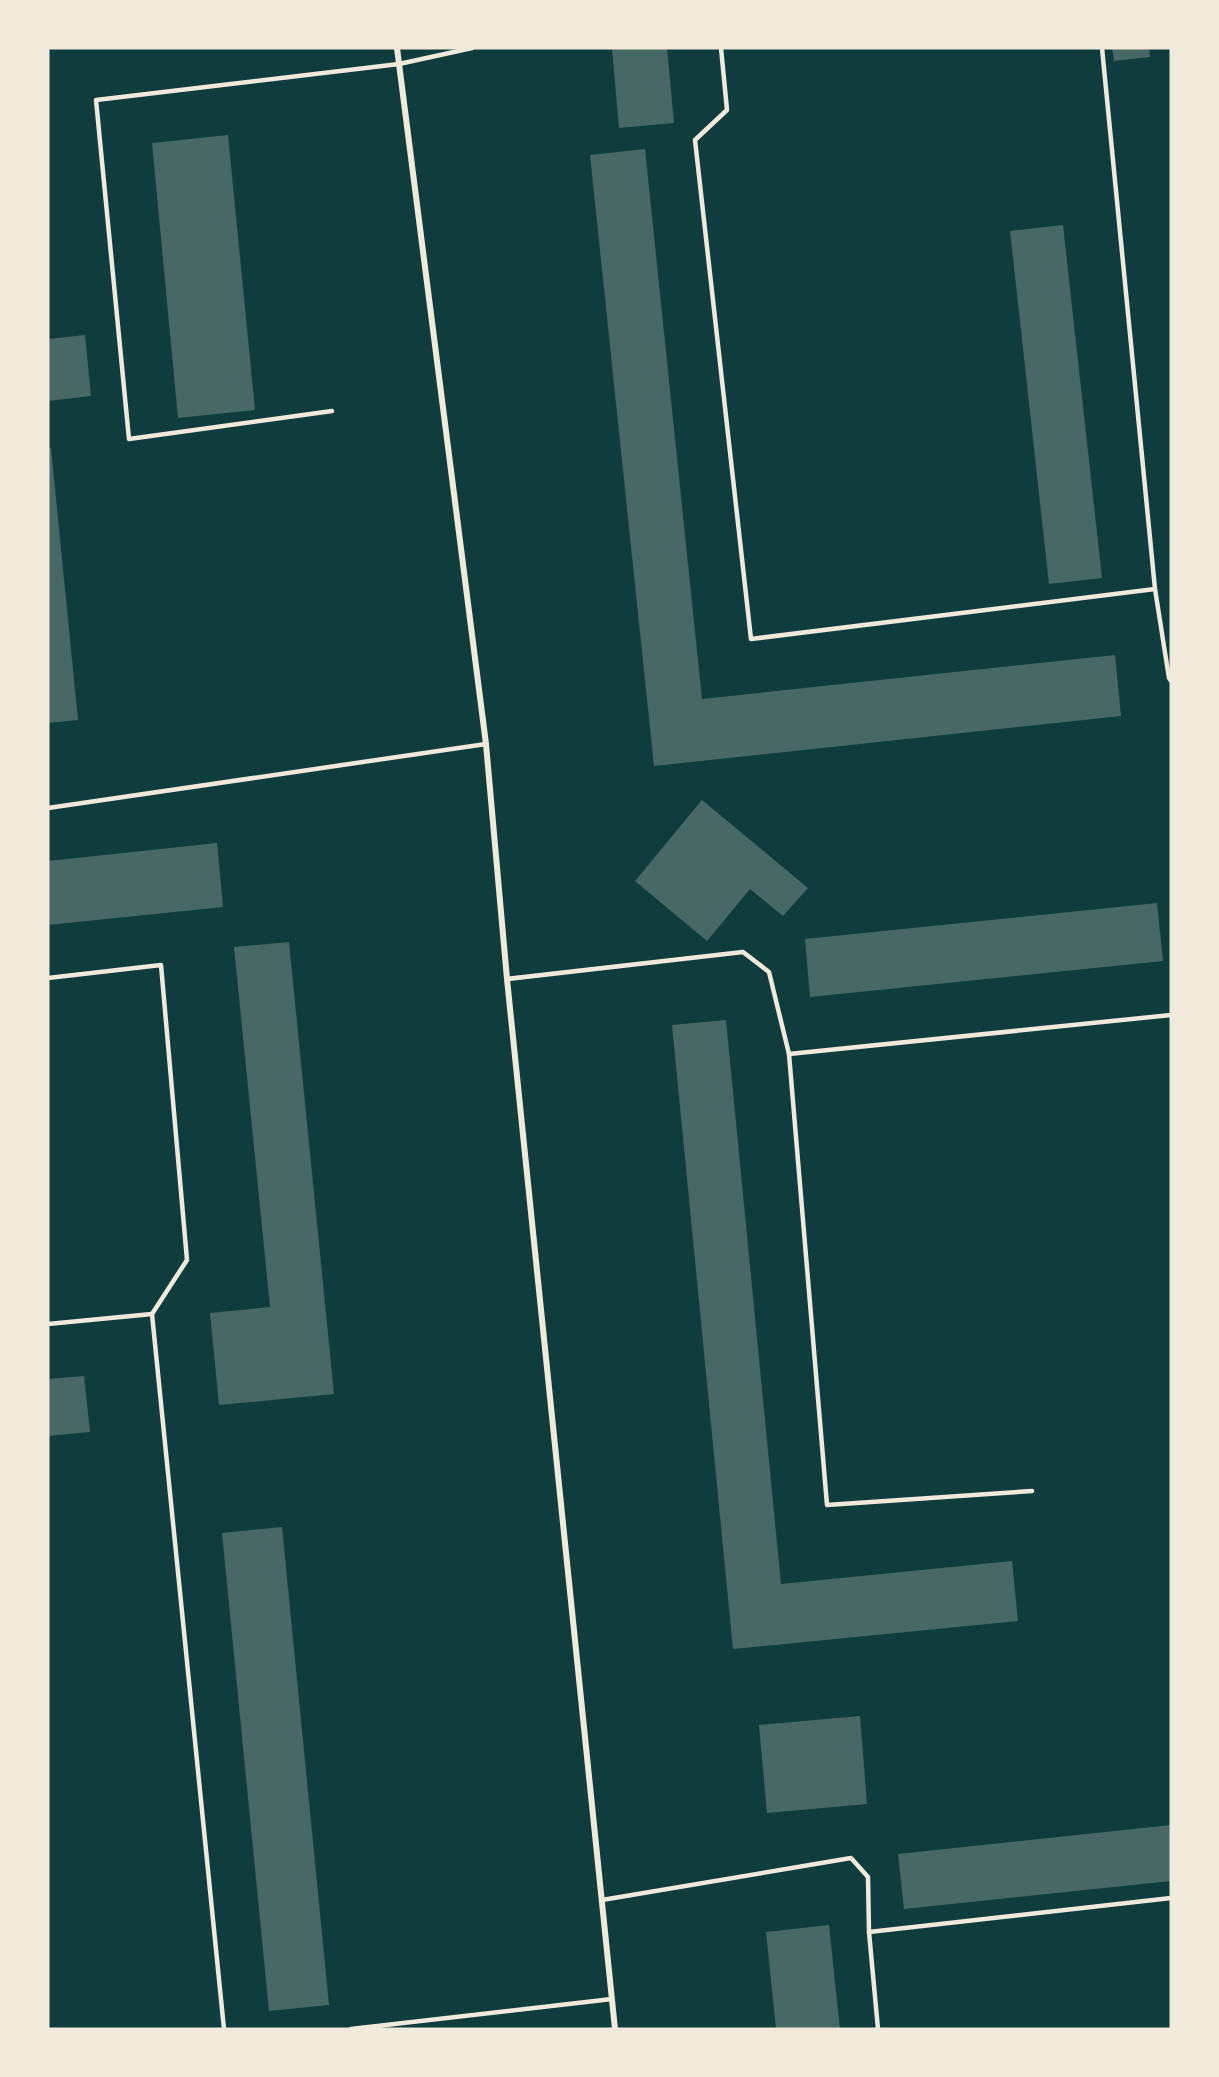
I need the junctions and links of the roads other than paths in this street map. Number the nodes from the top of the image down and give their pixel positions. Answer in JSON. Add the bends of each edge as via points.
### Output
{"nodes":[{"id":1,"x":397,"y":48,"type":"edge"},
{"id":2,"x":472,"y":48,"type":"edge"},
{"id":3,"x":721,"y":48,"type":"edge"},
{"id":4,"x":1102,"y":48,"type":"edge"},
{"id":5,"x":399,"y":64,"type":"junction"},
{"id":6,"x":332,"y":411,"type":"dead end"},
{"id":7,"x":1155,"y":589,"type":"junction"},
{"id":8,"x":1171,"y":681,"type":"edge"},
{"id":9,"x":486,"y":744,"type":"junction"},
{"id":10,"x":48,"y":808,"type":"edge"},
{"id":11,"x":48,"y":978,"type":"edge"},
{"id":12,"x":507,"y":979,"type":"junction"},
{"id":13,"x":1171,"y":1015,"type":"edge"},
{"id":14,"x":789,"y":1054,"type":"junction"},
{"id":15,"x":152,"y":1314,"type":"junction"},
{"id":16,"x":48,"y":1324,"type":"edge"},
{"id":17,"x":1032,"y":1491,"type":"dead end"},
{"id":18,"x":1171,"y":1898,"type":"edge"},
{"id":19,"x":602,"y":1900,"type":"junction"},
{"id":20,"x":868,"y":1932,"type":"junction"},
{"id":21,"x":612,"y":1999,"type":"junction"},
{"id":22,"x":224,"y":2029,"type":"edge"},
{"id":23,"x":351,"y":2029,"type":"edge"},
{"id":24,"x":615,"y":2029,"type":"edge"},
{"id":25,"x":878,"y":2029,"type":"edge"}],
"edges":[{"from":1,"to":5,"type":"street"},
{"from":2,"to":5,"type":"lane"},
{"from":3,"to":7,"type":"lane","via":[[727,110],[695,140],[751,639]]},
{"from":4,"to":7,"type":"lane"},
{"from":5,"to":6,"type":"lane","via":[[96,100],[129,439]]},
{"from":5,"to":9,"type":"street"},
{"from":7,"to":8,"type":"lane"},
{"from":9,"to":10,"type":"lane"},
{"from":9,"to":12,"type":"street"},
{"from":11,"to":15,"type":"lane","via":[[161,965],[187,1260]]},
{"from":12,"to":14,"type":"lane","via":[[743,952],[769,972]]},
{"from":12,"to":19,"type":"street"},
{"from":13,"to":14,"type":"lane"},
{"from":14,"to":17,"type":"lane","via":[[827,1505]]},
{"from":15,"to":16,"type":"lane"},
{"from":15,"to":22,"type":"lane"},
{"from":18,"to":20,"type":"lane"},
{"from":19,"to":20,"type":"lane","via":[[851,1858],[868,1877]]},
{"from":19,"to":21,"type":"street"},
{"from":20,"to":25,"type":"lane"},
{"from":21,"to":23,"type":"lane"},
{"from":21,"to":24,"type":"street"}]}
